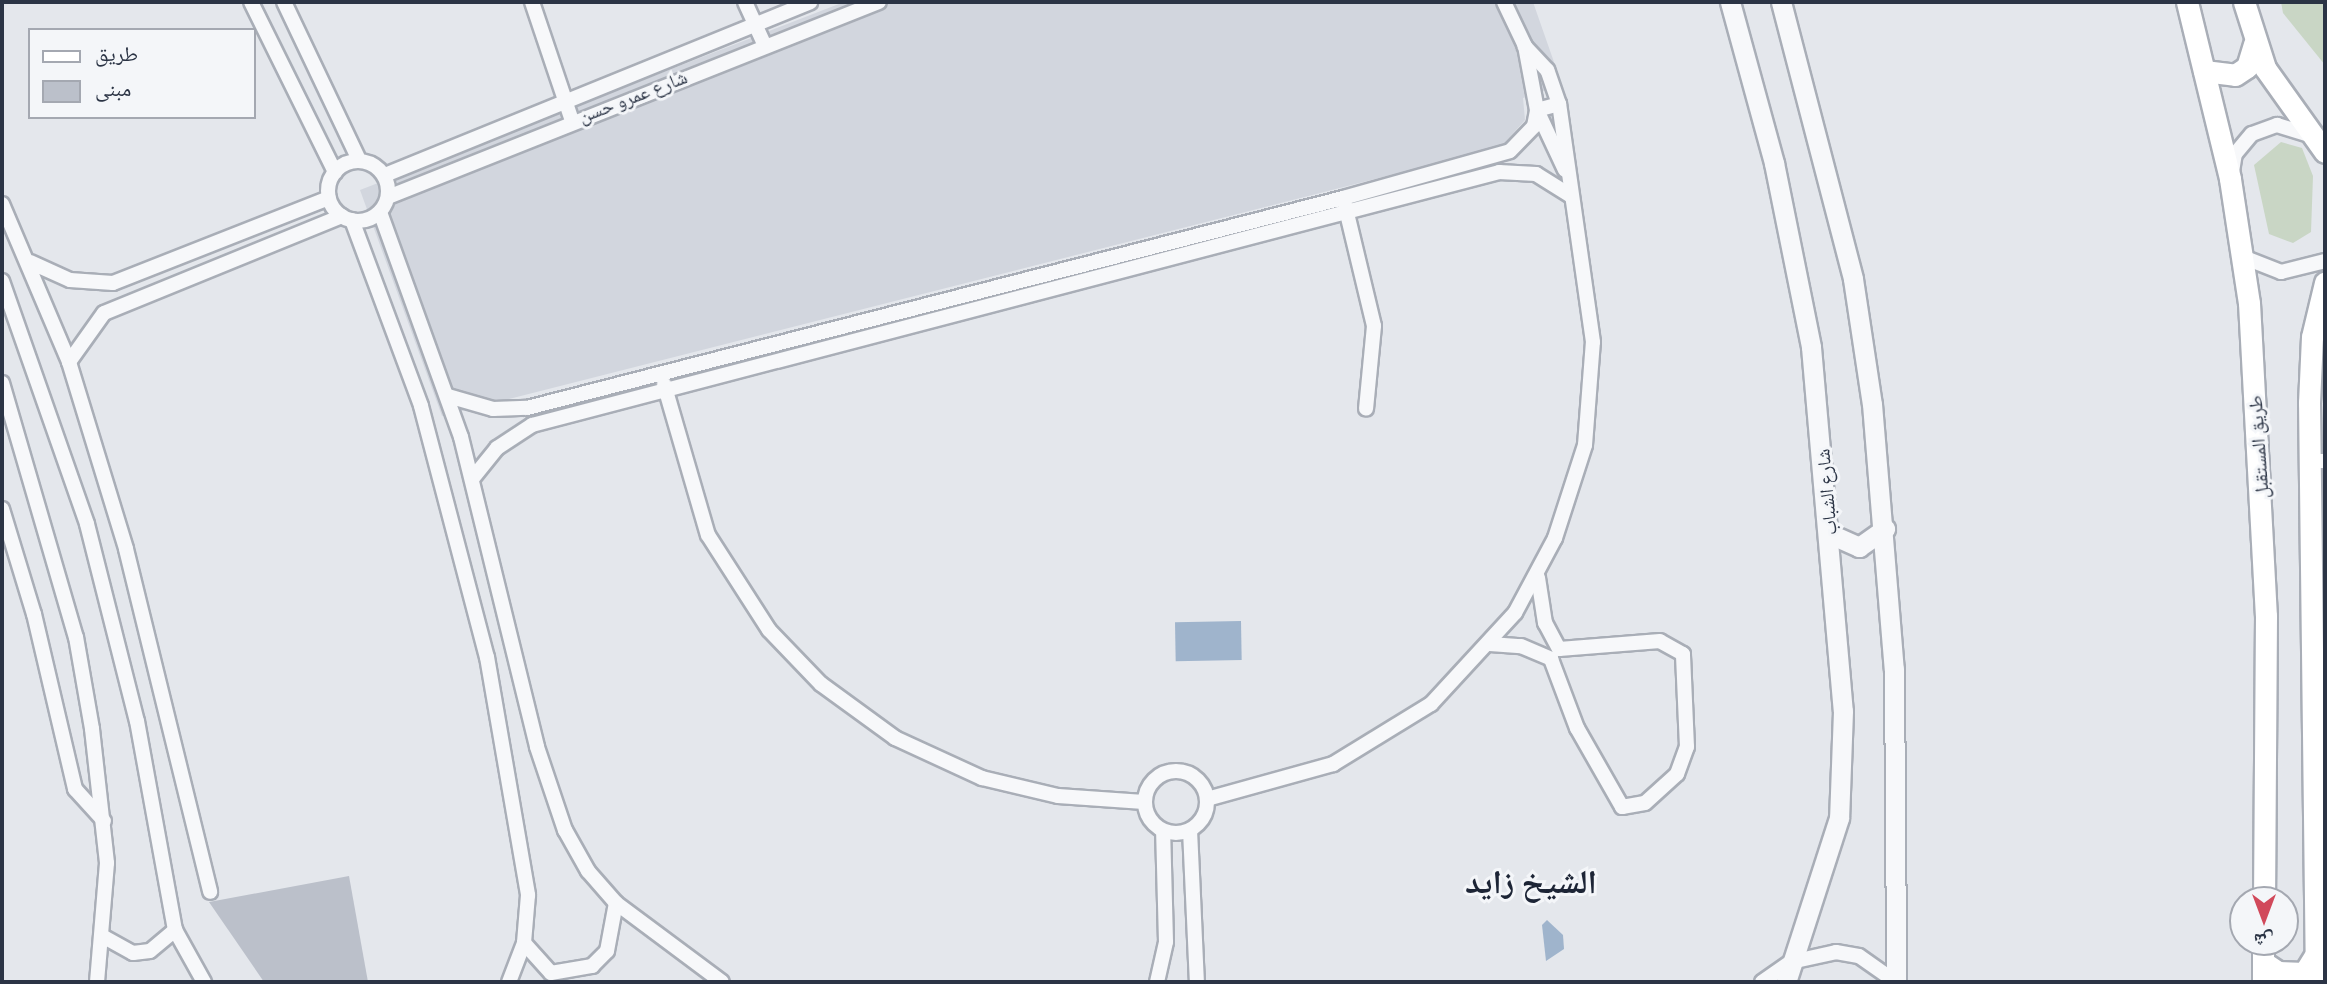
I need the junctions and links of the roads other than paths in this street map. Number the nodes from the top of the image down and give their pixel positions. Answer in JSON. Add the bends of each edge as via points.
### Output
{"nodes":[{"id":1,"x":251,"y":2,"type":"edge"},
{"id":2,"x":284,"y":2,"type":"edge"},
{"id":3,"x":532,"y":2,"type":"edge"},
{"id":4,"x":745,"y":2,"type":"edge"},
{"id":5,"x":810,"y":2,"type":"edge"},
{"id":6,"x":879,"y":2,"type":"edge"},
{"id":7,"x":1504,"y":2,"type":"edge"},
{"id":8,"x":1730,"y":2,"type":"edge"},
{"id":9,"x":1782,"y":2,"type":"edge"},
{"id":10,"x":2187,"y":2,"type":"edge"},
{"id":11,"x":2244,"y":2,"type":"edge"},
{"id":12,"x":755,"y":24,"type":"junction"},
{"id":13,"x":2254,"y":44,"type":"junction"},
{"id":14,"x":765,"y":46,"type":"junction"},
{"id":15,"x":1525,"y":46,"type":"junction"},
{"id":16,"x":2204,"y":71,"type":"junction"},
{"id":17,"x":563,"y":100,"type":"junction"},
{"id":18,"x":1559,"y":104,"type":"junction"},
{"id":19,"x":1537,"y":110,"type":"junction"},
{"id":20,"x":572,"y":121,"type":"junction"},
{"id":21,"x":2324,"y":148,"type":"edge"},
{"id":22,"x":359,"y":160,"type":"junction"},
{"id":23,"x":1565,"y":171,"type":"junction"},
{"id":24,"x":335,"y":172,"type":"junction"},
{"id":25,"x":385,"y":175,"type":"junction"},
{"id":26,"x":2230,"y":179,"type":"junction"},
{"id":27,"x":1570,"y":195,"type":"junction"},
{"id":28,"x":388,"y":197,"type":"junction"},
{"id":29,"x":329,"y":198,"type":"junction"},
{"id":30,"x":2,"y":204,"type":"edge"},
{"id":31,"x":1345,"y":205,"type":"junction"},
{"id":32,"x":380,"y":212,"type":"junction"},
{"id":33,"x":347,"y":218,"type":"junction"},
{"id":34,"x":1140,"y":248,"type":"junction"},
{"id":35,"x":2244,"y":257,"type":"junction"},
{"id":36,"x":2325,"y":261,"type":"edge"},
{"id":37,"x":30,"y":262,"type":"junction"},
{"id":38,"x":1145,"y":265,"type":"junction"},
{"id":39,"x":1064,"y":267,"type":"junction"},
{"id":40,"x":2,"y":281,"type":"edge"},
{"id":41,"x":2325,"y":284,"type":"edge"},
{"id":42,"x":1069,"y":285,"type":"junction"},
{"id":43,"x":859,"y":321,"type":"junction"},
{"id":44,"x":865,"y":339,"type":"junction"},
{"id":45,"x":69,"y":362,"type":"junction"},
{"id":46,"x":661,"y":375,"type":"junction"},
{"id":47,"x":2,"y":383,"type":"edge"},
{"id":48,"x":666,"y":392,"type":"junction"},
{"id":49,"x":449,"y":396,"type":"junction"},
{"id":50,"x":527,"y":408,"type":"junction"},
{"id":51,"x":1366,"y":409,"type":"dead end"},
{"id":52,"x":532,"y":425,"type":"junction"},
{"id":53,"x":2318,"y":461,"type":"edge"},
{"id":54,"x":472,"y":479,"type":"junction"},
{"id":55,"x":2,"y":509,"type":"edge"},
{"id":56,"x":1885,"y":530,"type":"junction"},
{"id":57,"x":1830,"y":534,"type":"junction"},
{"id":58,"x":1538,"y":578,"type":"junction"},
{"id":59,"x":1490,"y":644,"type":"junction"},
{"id":60,"x":1555,"y":654,"type":"junction"},
{"id":61,"x":2320,"y":795,"type":"edge"},
{"id":62,"x":1207,"y":799,"type":"junction"},
{"id":63,"x":1144,"y":802,"type":"junction"},
{"id":64,"x":104,"y":821,"type":"junction"},
{"id":65,"x":1191,"y":830,"type":"junction"},
{"id":66,"x":1163,"y":831,"type":"junction"},
{"id":67,"x":2264,"y":886,"type":"edge"},
{"id":68,"x":210,"y":892,"type":"dead end"},
{"id":69,"x":616,"y":903,"type":"junction"},
{"id":70,"x":175,"y":930,"type":"junction"},
{"id":71,"x":104,"y":937,"type":"junction"},
{"id":72,"x":1166,"y":942,"type":"junction"},
{"id":73,"x":524,"y":943,"type":"junction"},
{"id":74,"x":1191,"y":943,"type":"junction"},
{"id":75,"x":2316,"y":954,"type":"junction"},
{"id":76,"x":1791,"y":962,"type":"junction"},
{"id":77,"x":2263,"y":962,"type":"edge"},
{"id":78,"x":97,"y":982,"type":"edge"},
{"id":79,"x":204,"y":982,"type":"edge"},
{"id":80,"x":509,"y":982,"type":"edge"},
{"id":81,"x":722,"y":982,"type":"edge"},
{"id":82,"x":1157,"y":982,"type":"edge"},
{"id":83,"x":1197,"y":982,"type":"edge"},
{"id":84,"x":1762,"y":982,"type":"edge"},
{"id":85,"x":1786,"y":982,"type":"edge"},
{"id":86,"x":1896,"y":982,"type":"edge"},
{"id":87,"x":2316,"y":982,"type":"edge"}],
"edges":[{"from":1,"to":24,"type":"street"},
{"from":2,"to":22,"type":"street"},
{"from":3,"to":17,"type":"street"},
{"from":4,"to":12,"type":"street"},
{"from":5,"to":12,"type":"street","name":"شارع عمرو حسن"},
{"from":6,"to":14,"type":"street","name":"شارع عمرو حسن"},
{"from":7,"to":15,"type":"street"},
{"from":8,"to":57,"type":"street","name":"شارع الشباب","via":[[1795,255]]},
{"from":9,"to":56,"type":"street","via":[[1853,279]]},
{"from":10,"to":16,"type":"main road","name":"طريق المستقبل"},
{"from":11,"to":13,"type":"main road"},
{"from":12,"to":14,"type":"street"},
{"from":12,"to":17,"type":"street","name":"شارع عمرو حسن"},
{"from":13,"to":16,"type":"main road","via":[[2247,67],[2235,75]]},
{"from":13,"to":21,"type":"main road","via":[[2290,108]]},
{"from":14,"to":20,"type":"street","name":"شارع عمرو حسن"},
{"from":15,"to":18,"type":"street","via":[[1547,70]]},
{"from":15,"to":19,"type":"street"},
{"from":16,"to":26,"type":"main road","name":"طريق المستقبل"},
{"from":17,"to":20,"type":"street"},
{"from":17,"to":25,"type":"street","name":"شارع عمرو حسن"},
{"from":18,"to":19,"type":"street"},
{"from":18,"to":23,"type":"street"},
{"from":19,"to":23,"type":"street"},
{"from":19,"to":31,"type":"street","via":[[1534,126],[1510,151]]},
{"from":20,"to":28,"type":"street","name":"شارع عمرو حسن"},
{"from":21,"to":26,"type":"street","via":[[2302,129],[2277,125],[2252,134],[2235,154]]},
{"from":22,"to":24,"type":"street"},
{"from":22,"to":25,"type":"street"},
{"from":23,"to":27,"type":"street"},
{"from":24,"to":29,"type":"street"},
{"from":25,"to":28,"type":"street"},
{"from":26,"to":35,"type":"main road","name":"طريق المستقبل"},
{"from":27,"to":31,"type":"street","via":[[1553,181],[1518,170]]},
{"from":27,"to":58,"type":"street","via":[[1591,313],[1591,408],[1575,481]]},
{"from":28,"to":32,"type":"street"},
{"from":29,"to":33,"type":"street"},
{"from":29,"to":37,"type":"street","via":[[113,283],[69,280]]},
{"from":30,"to":37,"type":"street"},
{"from":31,"to":34,"type":"street"},
{"from":31,"to":38,"type":"street"},
{"from":31,"to":51,"type":"street","via":[[1374,326]]},
{"from":32,"to":33,"type":"street"},
{"from":32,"to":49,"type":"street"},
{"from":33,"to":45,"type":"street","via":[[122,303],[88,327]]},
{"from":33,"to":73,"type":"street","via":[[421,406],[486,657],[528,894]]},
{"from":34,"to":38,"type":"street"},
{"from":34,"to":39,"type":"street"},
{"from":35,"to":36,"type":"street","via":[[2281,272]]},
{"from":35,"to":67,"type":"main road","name":"طريق المستقبل","via":[[2266,603]]},
{"from":37,"to":45,"type":"street"},
{"from":38,"to":42,"type":"street"},
{"from":39,"to":42,"type":"street"},
{"from":39,"to":43,"type":"street"},
{"from":40,"to":70,"type":"street","via":[[60,439],[114,622]]},
{"from":41,"to":53,"type":"main road","via":[[2312,337]]},
{"from":42,"to":44,"type":"street"},
{"from":43,"to":44,"type":"street"},
{"from":43,"to":46,"type":"street"},
{"from":44,"to":48,"type":"street"},
{"from":45,"to":68,"type":"street","via":[[125,549]]},
{"from":46,"to":48,"type":"street"},
{"from":46,"to":50,"type":"street"},
{"from":47,"to":64,"type":"street","via":[[76,637]]},
{"from":48,"to":52,"type":"street"},
{"from":48,"to":63,"type":"street","via":[[698,514],[714,547],[769,630],[821,684],[895,738],[982,778],[1058,796]]},
{"from":49,"to":50,"type":"street","via":[[493,409]]},
{"from":49,"to":54,"type":"street"},
{"from":50,"to":52,"type":"street"},
{"from":52,"to":54,"type":"street","via":[[497,448]]},
{"from":53,"to":61,"type":"main road"},
{"from":54,"to":69,"type":"street","via":[[553,800],[575,851]]},
{"from":55,"to":64,"type":"street","via":[[34,614],[75,789]]},
{"from":56,"to":57,"type":"street","via":[[1859,547]]},
{"from":56,"to":86,"type":"street","via":[[1894,669]]},
{"from":57,"to":76,"type":"street","name":"شارع الشباب","via":[[1845,758],[1832,849]]},
{"from":58,"to":59,"type":"street"},
{"from":58,"to":60,"type":"street"},
{"from":59,"to":60,"type":"street"},
{"from":59,"to":62,"type":"street","via":[[1431,704],[1334,764]]},
{"from":60,"to":60,"type":"street","via":[[1613,798],[1622,807],[1645,803],[1684,761],[1689,689],[1683,653],[1660,642]]},
{"from":61,"to":75,"type":"main road"},
{"from":62,"to":63,"type":"street","via":[[1196,779],[1174,771],[1153,781]]},
{"from":62,"to":65,"type":"street"},
{"from":63,"to":66,"type":"street"},
{"from":64,"to":71,"type":"street"},
{"from":65,"to":66,"type":"street"},
{"from":65,"to":74,"type":"street"},
{"from":66,"to":72,"type":"street"},
{"from":69,"to":73,"type":"street","via":[[607,951],[592,966],[551,973]]},
{"from":69,"to":81,"type":"street"},
{"from":70,"to":71,"type":"street","via":[[150,951],[133,953]]},
{"from":70,"to":79,"type":"street"},
{"from":71,"to":78,"type":"street"},
{"from":72,"to":74,"type":"street"},
{"from":72,"to":82,"type":"street"},
{"from":73,"to":80,"type":"street"},
{"from":74,"to":83,"type":"street"},
{"from":75,"to":77,"type":"main road","via":[[2304,973],[2278,972]]},
{"from":75,"to":87,"type":"main road"},
{"from":76,"to":84,"type":"street"},
{"from":76,"to":85,"type":"street","name":"شارع الشباب"},
{"from":76,"to":86,"type":"street","via":[[1836,952],[1859,956]]}]}
